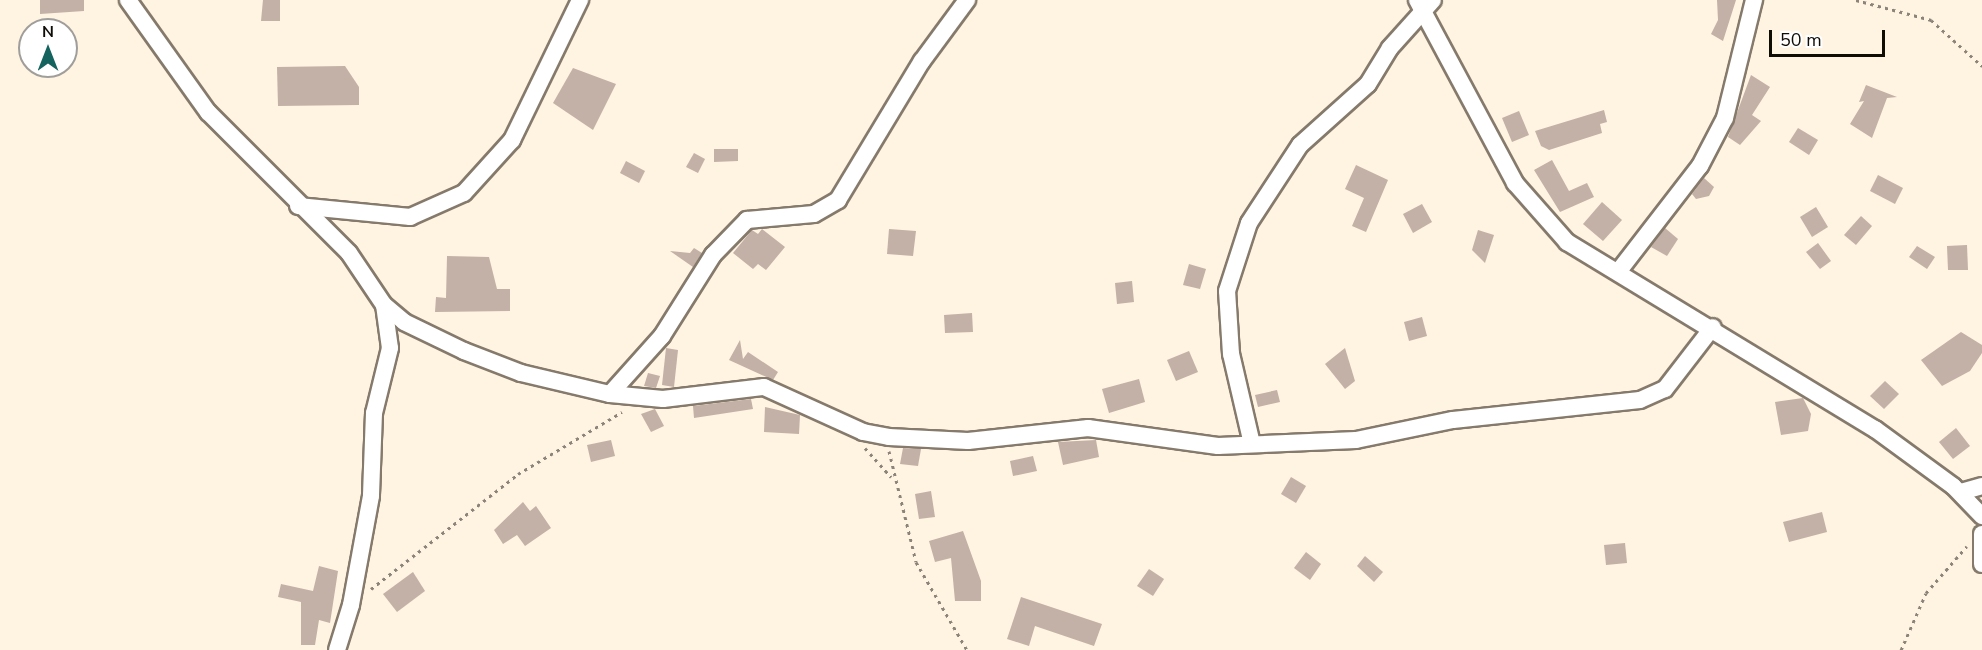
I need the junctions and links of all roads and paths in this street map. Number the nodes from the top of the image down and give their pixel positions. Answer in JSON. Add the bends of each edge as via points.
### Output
{"nodes":[{"id":1,"x":128,"y":0,"type":"edge"},
{"id":2,"x":580,"y":0,"type":"edge"},
{"id":3,"x":967,"y":0,"type":"edge"},
{"id":4,"x":1754,"y":0,"type":"edge"},
{"id":5,"x":1856,"y":0,"type":"edge"},
{"id":6,"x":1424,"y":4,"type":"edge"},
{"id":7,"x":1982,"y":66,"type":"edge"},
{"id":8,"x":298,"y":206,"type":"junction"},
{"id":9,"x":1618,"y":272,"type":"junction"},
{"id":10,"x":384,"y":305,"type":"junction"},
{"id":11,"x":1713,"y":327,"type":"junction"},
{"id":12,"x":610,"y":394,"type":"junction"},
{"id":13,"x":635,"y":398,"type":"junction"},
{"id":14,"x":844,"y":424,"type":"junction"},
{"id":15,"x":889,"y":437,"type":"junction"},
{"id":16,"x":1252,"y":444,"type":"junction"},
{"id":17,"x":893,"y":480,"type":"junction"},
{"id":18,"x":1982,"y":486,"type":"edge"},
{"id":19,"x":1960,"y":492,"type":"junction"},
{"id":20,"x":1982,"y":516,"type":"edge"},
{"id":21,"x":1980,"y":537,"type":"edge"},
{"id":22,"x":1982,"y":564,"type":"edge"},
{"id":23,"x":351,"y":605,"type":"junction"},
{"id":24,"x":337,"y":650,"type":"edge"},
{"id":25,"x":967,"y":650,"type":"edge"},
{"id":26,"x":1901,"y":650,"type":"edge"}],
"edges":[{"from":1,"to":8,"type":"street","via":[[208,112]]},
{"from":2,"to":8,"type":"street","via":[[512,140],[464,193],[410,217]]},
{"from":3,"to":12,"type":"street","via":[[922,61],[838,200],[814,214],[747,220],[714,255],[644,360]]},
{"from":4,"to":9,"type":"street","via":[[1725,118],[1700,166]]},
{"from":5,"to":7,"type":"path","via":[[1931,20]]},
{"from":6,"to":9,"type":"street","via":[[1515,183],[1567,242]]},
{"from":6,"to":16,"type":"street","via":[[1368,84],[1300,145],[1249,223],[1227,291],[1231,354]]},
{"from":8,"to":10,"type":"street","via":[[349,253]]},
{"from":9,"to":11,"type":"street"},
{"from":10,"to":12,"type":"street","via":[[405,322],[465,351],[521,373]]},
{"from":10,"to":23,"type":"street","via":[[390,348],[374,413],[371,496]]},
{"from":11,"to":16,"type":"street","via":[[1665,389],[1640,400],[1464,418],[1356,440]]},
{"from":11,"to":19,"type":"street","via":[[1882,434]]},
{"from":12,"to":13,"type":"street"},
{"from":13,"to":14,"type":"street","via":[[764,387]]},
{"from":13,"to":23,"type":"path","via":[[622,413],[518,474]]},
{"from":14,"to":15,"type":"street"},
{"from":14,"to":17,"type":"path"},
{"from":15,"to":16,"type":"street","via":[[968,441],[1088,428],[1172,444]]},
{"from":15,"to":17,"type":"path"},
{"from":17,"to":25,"type":"path","via":[[916,562]]},
{"from":18,"to":19,"type":"street"},
{"from":19,"to":20,"type":"street"},
{"from":21,"to":22,"type":"street"},
{"from":21,"to":26,"type":"path","via":[[1937,576]]},
{"from":23,"to":24,"type":"street"}]}
